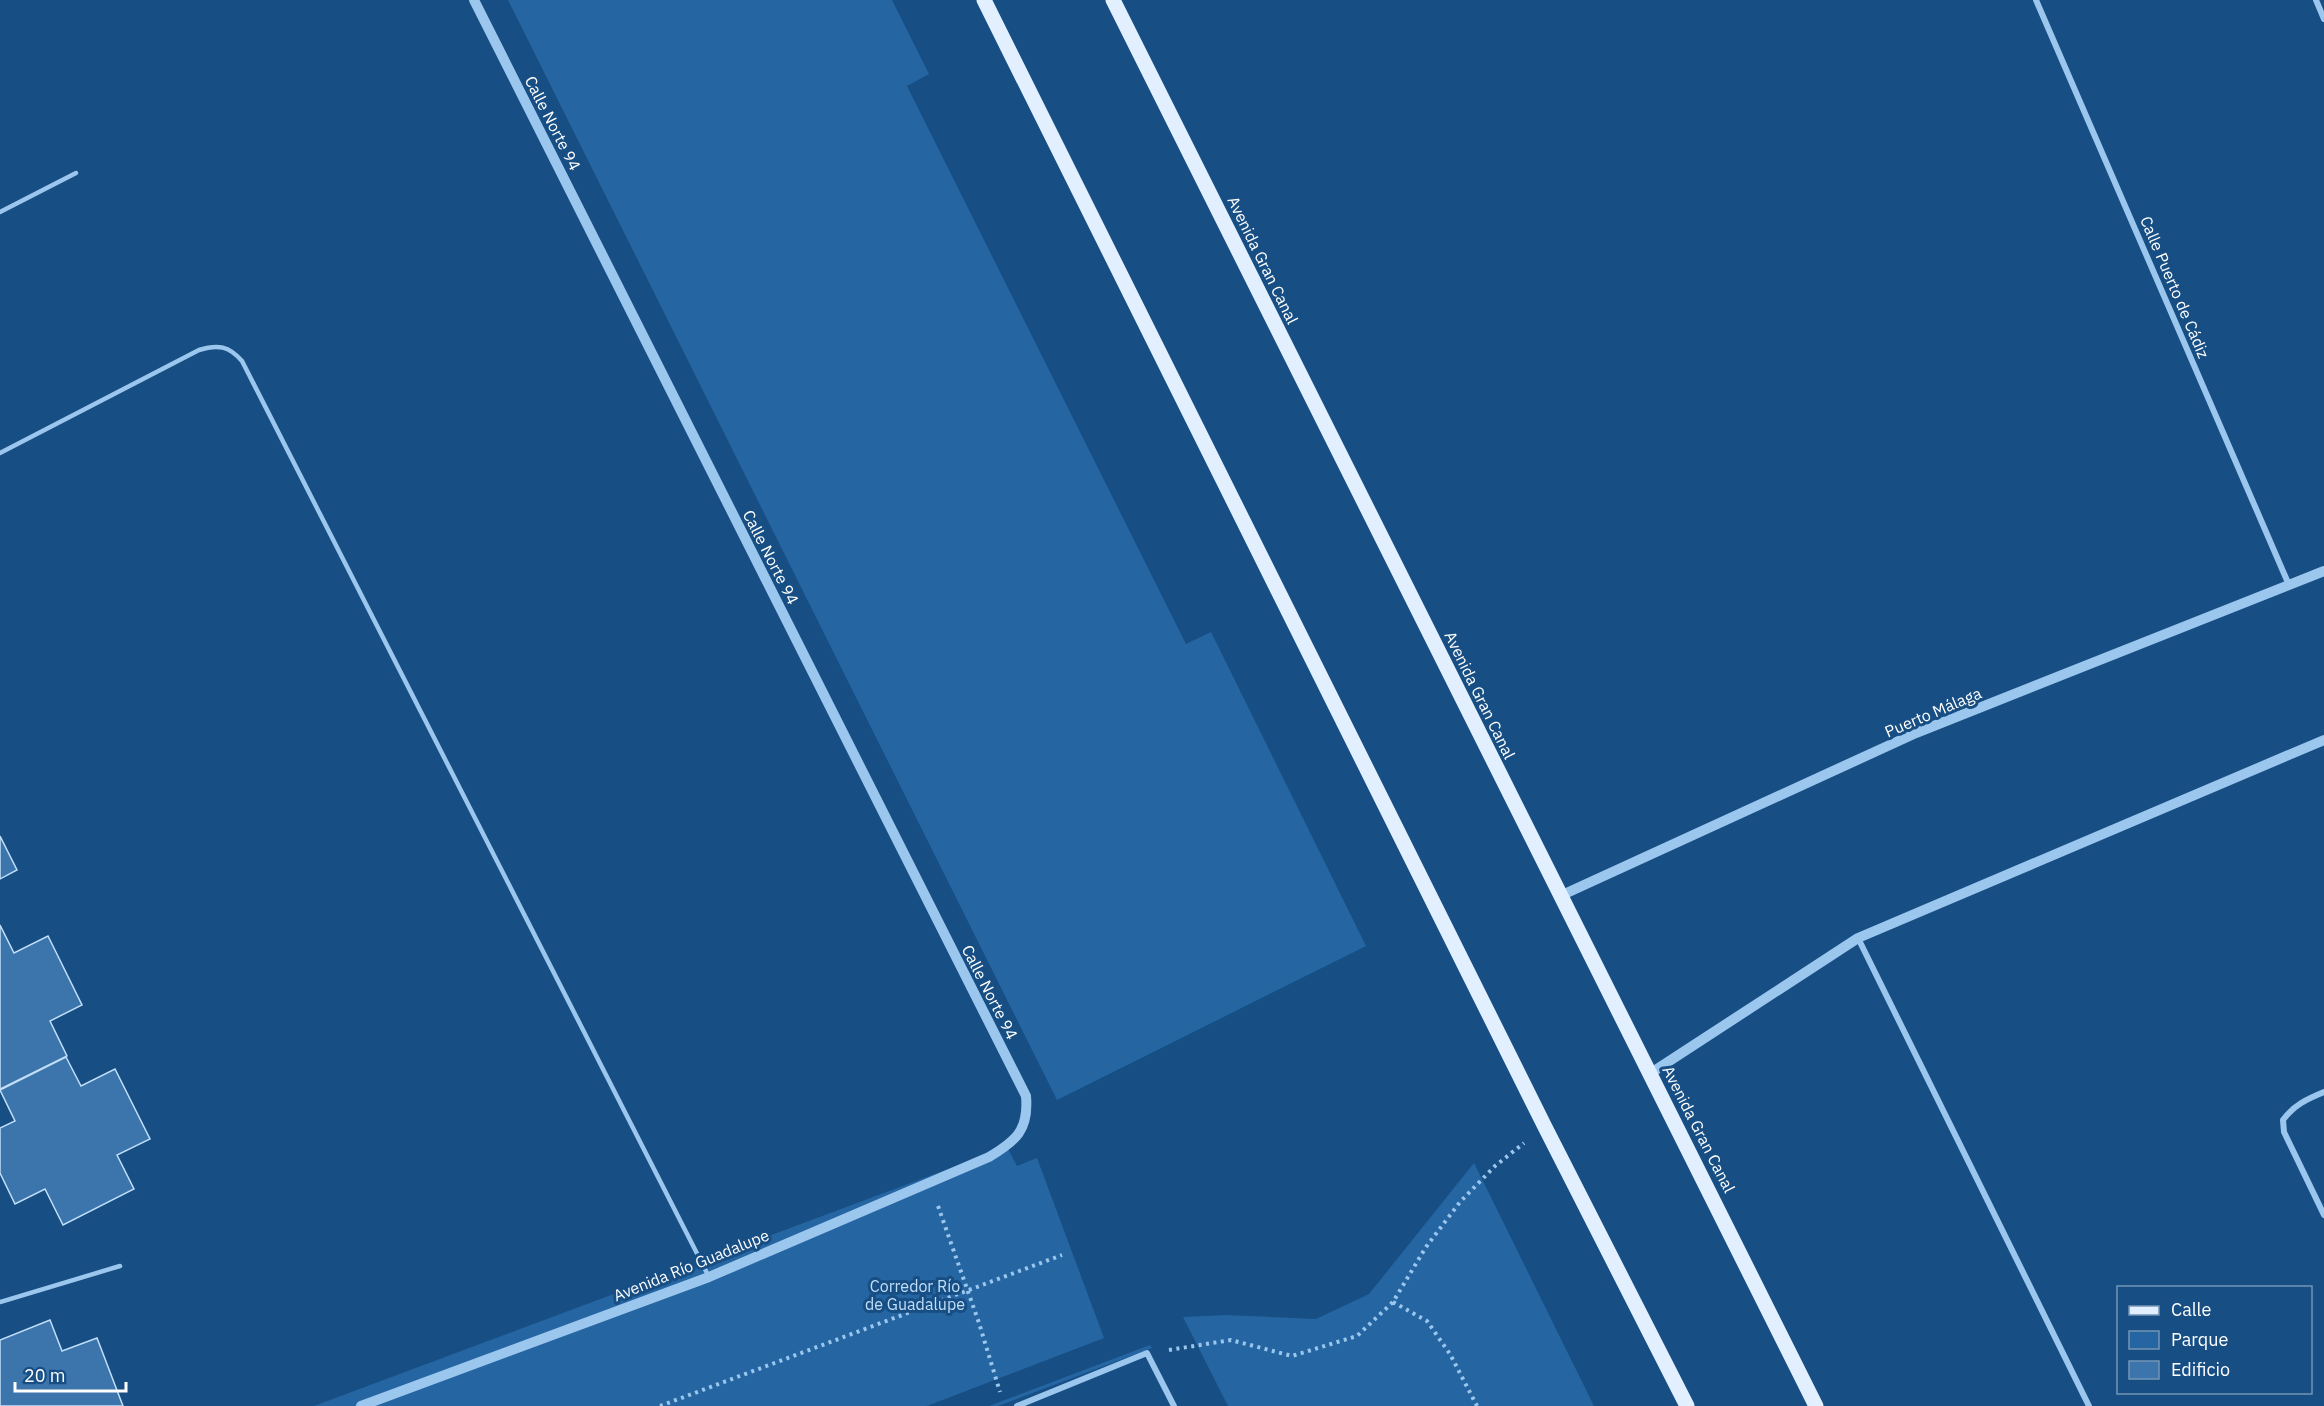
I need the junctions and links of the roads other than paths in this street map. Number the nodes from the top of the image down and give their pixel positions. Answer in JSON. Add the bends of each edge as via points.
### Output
{"nodes":[{"id":1,"x":474,"y":0,"type":"edge"},
{"id":2,"x":984,"y":0,"type":"edge"},
{"id":3,"x":1113,"y":0,"type":"edge"},
{"id":4,"x":2036,"y":0,"type":"edge"},
{"id":5,"x":2316,"y":0,"type":"edge"},
{"id":6,"x":2324,"y":19,"type":"edge"},
{"id":7,"x":76,"y":173,"type":"dead end"},
{"id":8,"x":0,"y":212,"type":"edge"},
{"id":9,"x":0,"y":453,"type":"edge"},
{"id":10,"x":2324,"y":571,"type":"edge"},
{"id":11,"x":2289,"y":585,"type":"junction"},
{"id":12,"x":2324,"y":740,"type":"edge"},
{"id":13,"x":1560,"y":896,"type":"junction"},
{"id":14,"x":1858,"y":938,"type":"junction"},
{"id":15,"x":1650,"y":1073,"type":"junction"},
{"id":16,"x":2324,"y":1092,"type":"edge"},
{"id":17,"x":1022,"y":1131,"type":"joint"},
{"id":18,"x":2324,"y":1215,"type":"edge"},
{"id":19,"x":120,"y":1266,"type":"dead end"},
{"id":20,"x":709,"y":1277,"type":"junction"},
{"id":21,"x":0,"y":1302,"type":"edge"},
{"id":22,"x":361,"y":1406,"type":"edge"},
{"id":23,"x":1017,"y":1406,"type":"edge"},
{"id":24,"x":1174,"y":1406,"type":"edge"},
{"id":25,"x":1687,"y":1406,"type":"edge"},
{"id":26,"x":1816,"y":1406,"type":"edge"},
{"id":27,"x":2089,"y":1406,"type":"edge"}],
"edges":[{"from":1,"to":17,"type":"street","name":"Calle Norte 94","via":[[1026,1096],[1028,1114]]},
{"from":2,"to":25,"type":"main road"},
{"from":3,"to":13,"type":"main road","name":"Avenida Gran Canal"},
{"from":4,"to":11,"type":"street","name":"Calle Puerto de Cádiz"},
{"from":5,"to":6,"type":"street"},
{"from":7,"to":8,"type":"lane"},
{"from":9,"to":20,"type":"lane","via":[[199,350],[222,346],[238,356]]},
{"from":10,"to":11,"type":"street","name":"Puerto Málaga"},
{"from":11,"to":13,"type":"street","name":"Puerto Málaga","via":[[1916,733]]},
{"from":12,"to":14,"type":"street"},
{"from":13,"to":15,"type":"main road","name":"Avenida Gran Canal"},
{"from":14,"to":15,"type":"street"},
{"from":14,"to":27,"type":"street"},
{"from":15,"to":26,"type":"main road","name":"Avenida Gran Canal"},
{"from":16,"to":18,"type":"street","via":[[2301,1102],[2283,1120],[2284,1132]]},
{"from":17,"to":20,"type":"street","name":"Avenida Río Guadalupe","via":[[1007,1147],[989,1157]]},
{"from":19,"to":21,"type":"lane"},
{"from":20,"to":22,"type":"street","name":"Avenida Río Guadalupe"},
{"from":23,"to":24,"type":"street","via":[[1147,1353]]}]}
